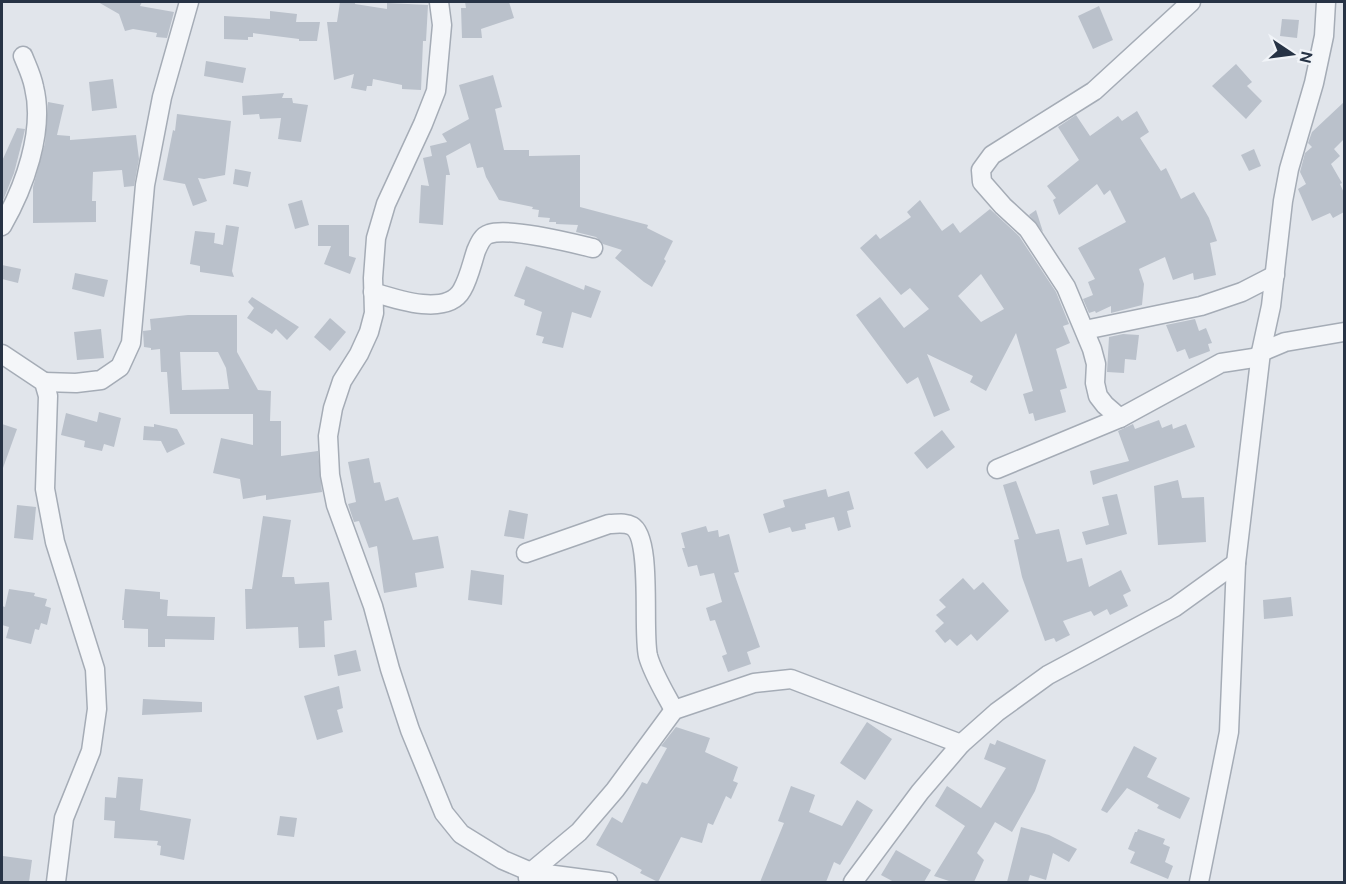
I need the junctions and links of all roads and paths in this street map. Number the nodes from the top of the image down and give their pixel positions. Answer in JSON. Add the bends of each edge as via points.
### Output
{"nodes":[{"id":1,"x":189,"y":2,"type":"edge"},
{"id":2,"x":440,"y":2,"type":"edge"},
{"id":3,"x":1191,"y":2,"type":"edge"},
{"id":4,"x":1326,"y":2,"type":"edge"},
{"id":5,"x":23,"y":56,"type":"dead end"},
{"id":6,"x":2,"y":226,"type":"edge"},
{"id":7,"x":593,"y":248,"type":"dead end"},
{"id":8,"x":1275,"y":275,"type":"junction"},
{"id":9,"x":373,"y":292,"type":"junction"},
{"id":10,"x":1085,"y":330,"type":"junction"},
{"id":11,"x":1344,"y":332,"type":"edge"},
{"id":12,"x":2,"y":354,"type":"edge"},
{"id":13,"x":1260,"y":354,"type":"junction"},
{"id":14,"x":44,"y":382,"type":"junction"},
{"id":15,"x":1120,"y":418,"type":"junction"},
{"id":16,"x":997,"y":469,"type":"dead end"},
{"id":17,"x":526,"y":553,"type":"dead end"},
{"id":18,"x":1236,"y":563,"type":"junction"},
{"id":19,"x":675,"y":710,"type":"junction"},
{"id":20,"x":961,"y":744,"type":"junction"},
{"id":21,"x":529,"y":877,"type":"edge"},
{"id":22,"x":858,"y":881,"type":"edge"},
{"id":23,"x":56,"y":882,"type":"edge"},
{"id":24,"x":608,"y":882,"type":"edge"},
{"id":25,"x":1199,"y":882,"type":"edge"}],
"edges":[{"from":1,"to":14,"type":"street","via":[[162,97],[145,185],[131,343],[120,367],[101,380]]},
{"from":2,"to":9,"type":"street","via":[[442,25],[436,91],[386,204],[376,238]]},
{"from":3,"to":10,"type":"street","via":[[1094,91],[992,155],[981,170],[982,182],[1028,229],[1045,253]]},
{"from":4,"to":8,"type":"street","via":[[1324,36],[1314,83],[1283,201]]},
{"from":5,"to":6,"type":"street","via":[[34,88],[36,126],[27,171]]},
{"from":7,"to":9,"type":"street","via":[[552,238],[488,234],[480,241],[462,291],[449,302],[418,304]]},
{"from":8,"to":10,"type":"street","via":[[1210,303]]},
{"from":8,"to":13,"type":"street"},
{"from":9,"to":21,"type":"street","via":[[374,314],[369,332],[342,381],[328,436],[336,505],[373,606],[410,730],[444,813],[461,834]]},
{"from":10,"to":15,"type":"street","via":[[1096,364],[1098,396]]},
{"from":11,"to":13,"type":"street","via":[[1285,342]]},
{"from":12,"to":14,"type":"street"},
{"from":13,"to":15,"type":"street","via":[[1221,363]]},
{"from":13,"to":18,"type":"street"},
{"from":14,"to":23,"type":"street","via":[[48,396],[45,489],[55,542],[95,669],[98,709],[91,751],[64,818]]},
{"from":15,"to":16,"type":"street"},
{"from":17,"to":19,"type":"street","via":[[609,524],[633,526],[640,534],[646,571],[648,656]]},
{"from":18,"to":20,"type":"street","via":[[1175,607],[1048,675]]},
{"from":18,"to":25,"type":"street","via":[[1229,732]]},
{"from":19,"to":20,"type":"street","via":[[754,683],[791,679]]},
{"from":19,"to":21,"type":"street","via":[[579,832]]},
{"from":20,"to":22,"type":"street","via":[[920,792]]},
{"from":21,"to":24,"type":"street"}]}
